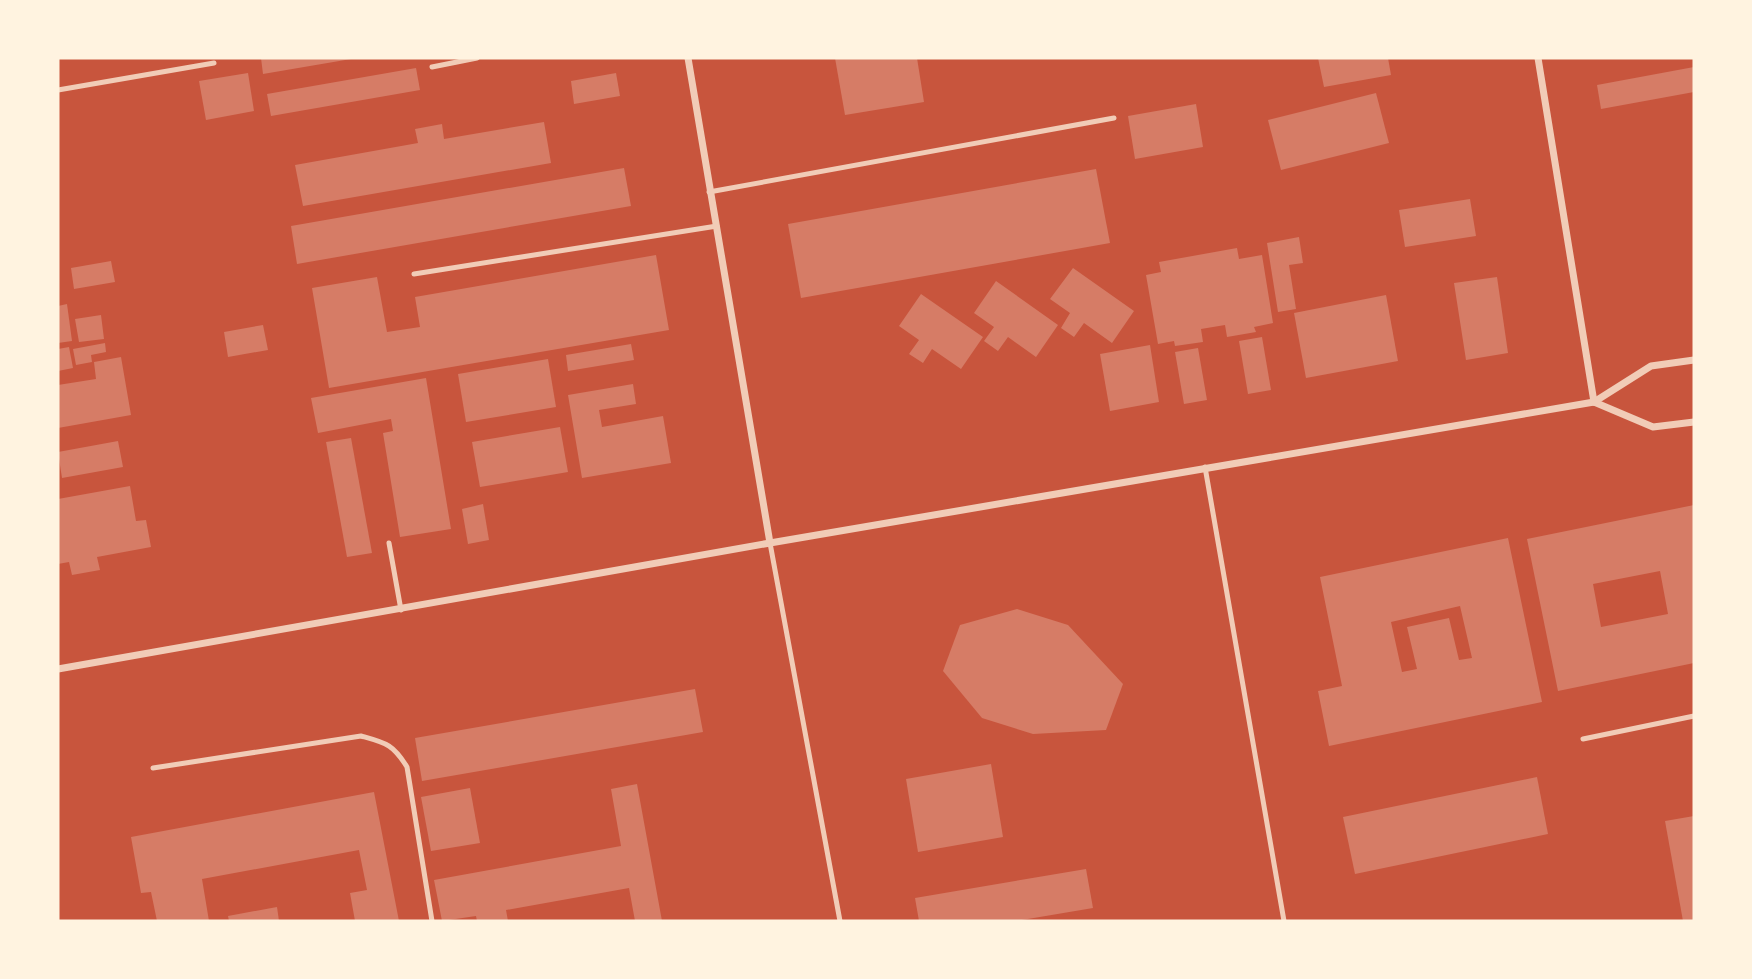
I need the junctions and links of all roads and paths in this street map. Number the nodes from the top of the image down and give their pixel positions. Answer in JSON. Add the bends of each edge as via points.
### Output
{"nodes":[{"id":1,"x":477,"y":58,"type":"edge"},
{"id":2,"x":688,"y":58,"type":"edge"},
{"id":3,"x":1538,"y":58,"type":"edge"},
{"id":4,"x":214,"y":63,"type":"dead end"},
{"id":5,"x":432,"y":67,"type":"dead end"},
{"id":6,"x":58,"y":90,"type":"edge"},
{"id":7,"x":1114,"y":118,"type":"dead end"},
{"id":8,"x":709,"y":192,"type":"junction"},
{"id":9,"x":717,"y":226,"type":"junction"},
{"id":10,"x":414,"y":274,"type":"dead end"},
{"id":11,"x":1694,"y":360,"type":"edge"},
{"id":12,"x":1594,"y":402,"type":"junction"},
{"id":13,"x":1694,"y":422,"type":"edge"},
{"id":14,"x":1206,"y":467,"type":"junction"},
{"id":15,"x":389,"y":543,"type":"dead end"},
{"id":16,"x":771,"y":543,"type":"junction"},
{"id":17,"x":401,"y":610,"type":"junction"},
{"id":18,"x":58,"y":669,"type":"edge"},
{"id":19,"x":1694,"y":716,"type":"edge"},
{"id":20,"x":1583,"y":739,"type":"dead end"},
{"id":21,"x":153,"y":768,"type":"dead end"},
{"id":22,"x":432,"y":921,"type":"edge"},
{"id":23,"x":839,"y":921,"type":"edge"},
{"id":24,"x":1284,"y":921,"type":"edge"}],
"edges":[{"from":1,"to":5,"type":"lane"},
{"from":2,"to":8,"type":"street"},
{"from":3,"to":12,"type":"street"},
{"from":4,"to":6,"type":"lane"},
{"from":7,"to":8,"type":"lane"},
{"from":8,"to":9,"type":"street"},
{"from":9,"to":10,"type":"lane"},
{"from":9,"to":16,"type":"street"},
{"from":11,"to":12,"type":"street","via":[[1651,366]]},
{"from":12,"to":13,"type":"street","via":[[1653,427]]},
{"from":12,"to":14,"type":"street"},
{"from":14,"to":16,"type":"street"},
{"from":14,"to":24,"type":"lane"},
{"from":15,"to":17,"type":"lane"},
{"from":16,"to":17,"type":"street"},
{"from":16,"to":23,"type":"lane"},
{"from":17,"to":18,"type":"street"},
{"from":19,"to":20,"type":"lane"},
{"from":21,"to":22,"type":"lane","via":[[361,736],[382,742],[398,752],[407,767]]}]}
